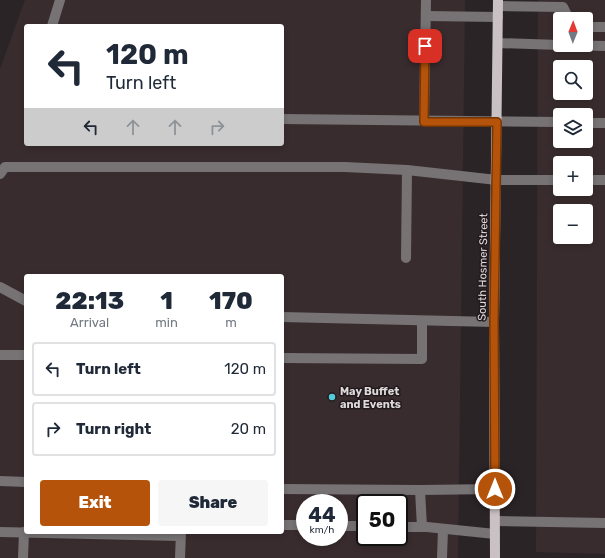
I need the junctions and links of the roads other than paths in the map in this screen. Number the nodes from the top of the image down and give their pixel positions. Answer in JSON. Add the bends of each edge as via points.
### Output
{"nodes":[{"id":1,"x":60,"y":0,"type":"edge"},
{"id":2,"x":426,"y":0,"type":"edge"},
{"id":3,"x":498,"y":3,"type":"edge"},
{"id":4,"x":566,"y":12,"type":"edge"},
{"id":5,"x":426,"y":16,"type":"junction"},
{"id":6,"x":498,"y":17,"type":"junction"},
{"id":7,"x":53,"y":24,"type":"edge"},
{"id":8,"x":593,"y":27,"type":"edge"},
{"id":9,"x":605,"y":27,"type":"edge"},
{"id":10,"x":498,"y":43,"type":"junction"},
{"id":11,"x":553,"y":45,"type":"edge"},
{"id":12,"x":593,"y":46,"type":"edge"},
{"id":13,"x":605,"y":46,"type":"edge"},
{"id":14,"x":284,"y":119,"type":"edge"},
{"id":15,"x":424,"y":122,"type":"junction"},
{"id":16,"x":497,"y":122,"type":"junction"},
{"id":17,"x":553,"y":122,"type":"edge"},
{"id":18,"x":593,"y":122,"type":"edge"},
{"id":19,"x":605,"y":123,"type":"edge"},
{"id":20,"x":407,"y":170,"type":"junction"},
{"id":21,"x":0,"y":174,"type":"edge"},
{"id":22,"x":497,"y":180,"type":"junction"},
{"id":23,"x":553,"y":180,"type":"edge"},
{"id":24,"x":593,"y":180,"type":"edge"},
{"id":25,"x":605,"y":180,"type":"edge"},
{"id":26,"x":406,"y":258,"type":"dead end"},
{"id":27,"x":0,"y":287,"type":"edge"},
{"id":28,"x":24,"y":299,"type":"edge"},
{"id":29,"x":284,"y":317,"type":"edge"},
{"id":30,"x":422,"y":321,"type":"junction"},
{"id":31,"x":494,"y":322,"type":"junction"},
{"id":32,"x":0,"y":355,"type":"edge"},
{"id":33,"x":24,"y":355,"type":"edge"},
{"id":34,"x":284,"y":358,"type":"edge"},
{"id":35,"x":0,"y":481,"type":"edge"},
{"id":36,"x":24,"y":482,"type":"edge"},
{"id":37,"x":284,"y":489,"type":"edge"},
{"id":38,"x":495,"y":489,"type":"junction"},
{"id":39,"x":420,"y":490,"type":"junction"},
{"id":40,"x":495,"y":521,"type":"junction"},
{"id":41,"x":605,"y":523,"type":"edge"},
{"id":42,"x":284,"y":525,"type":"edge"},
{"id":43,"x":296,"y":525,"type":"edge"},
{"id":44,"x":408,"y":527,"type":"edge"},
{"id":45,"x":422,"y":527,"type":"junction"},
{"id":46,"x":443,"y":529,"type":"junction"},
{"id":47,"x":0,"y":532,"type":"edge"},
{"id":48,"x":24,"y":532,"type":"joint"},
{"id":49,"x":180,"y":534,"type":"edge"},
{"id":50,"x":495,"y":534,"type":"junction"},
{"id":51,"x":24,"y":558,"type":"edge"},
{"id":52,"x":180,"y":558,"type":"edge"},
{"id":53,"x":442,"y":558,"type":"edge"},
{"id":54,"x":495,"y":558,"type":"edge"}],
"edges":[{"from":1,"to":7,"type":"lane"},
{"from":2,"to":5,"type":"lane"},
{"from":3,"to":4,"type":"lane","via":[[563,7]]},
{"from":3,"to":6,"type":"main road","name":"South Hosmer Street"},
{"from":5,"to":6,"type":"lane"},
{"from":5,"to":15,"type":"lane"},
{"from":6,"to":10,"type":"main road","name":"South Hosmer Street"},
{"from":8,"to":9,"type":"lane"},
{"from":10,"to":11,"type":"lane"},
{"from":10,"to":16,"type":"main road","name":"South Hosmer Street"},
{"from":12,"to":13,"type":"lane"},
{"from":14,"to":15,"type":"lane"},
{"from":15,"to":16,"type":"lane"},
{"from":16,"to":17,"type":"lane"},
{"from":16,"to":22,"type":"main road","name":"South Hosmer Street"},
{"from":18,"to":19,"type":"lane"},
{"from":20,"to":21,"type":"lane","via":[[345,167],[4,167]]},
{"from":20,"to":22,"type":"lane"},
{"from":20,"to":26,"type":"lane"},
{"from":22,"to":23,"type":"lane"},
{"from":22,"to":31,"type":"main road","name":"South Hosmer Street"},
{"from":24,"to":25,"type":"lane"},
{"from":27,"to":28,"type":"lane"},
{"from":29,"to":30,"type":"lane"},
{"from":30,"to":31,"type":"lane"},
{"from":30,"to":34,"type":"lane","via":[[422,360]]},
{"from":31,"to":38,"type":"main road","name":"South Hosmer Street"},
{"from":32,"to":33,"type":"lane"},
{"from":35,"to":36,"type":"lane"},
{"from":37,"to":39,"type":"lane"},
{"from":38,"to":39,"type":"lane"},
{"from":38,"to":40,"type":"main road","name":"South Hosmer Street"},
{"from":39,"to":45,"type":"lane"},
{"from":40,"to":41,"type":"lane"},
{"from":40,"to":50,"type":"main road","name":"South Hosmer Street"},
{"from":42,"to":43,"type":"lane"},
{"from":44,"to":45,"type":"lane"},
{"from":45,"to":46,"type":"lane"},
{"from":46,"to":50,"type":"lane"},
{"from":46,"to":53,"type":"lane"},
{"from":47,"to":48,"type":"lane"},
{"from":48,"to":51,"type":"lane"},
{"from":49,"to":52,"type":"lane"},
{"from":50,"to":54,"type":"main road","name":"South Hosmer Street"}]}
